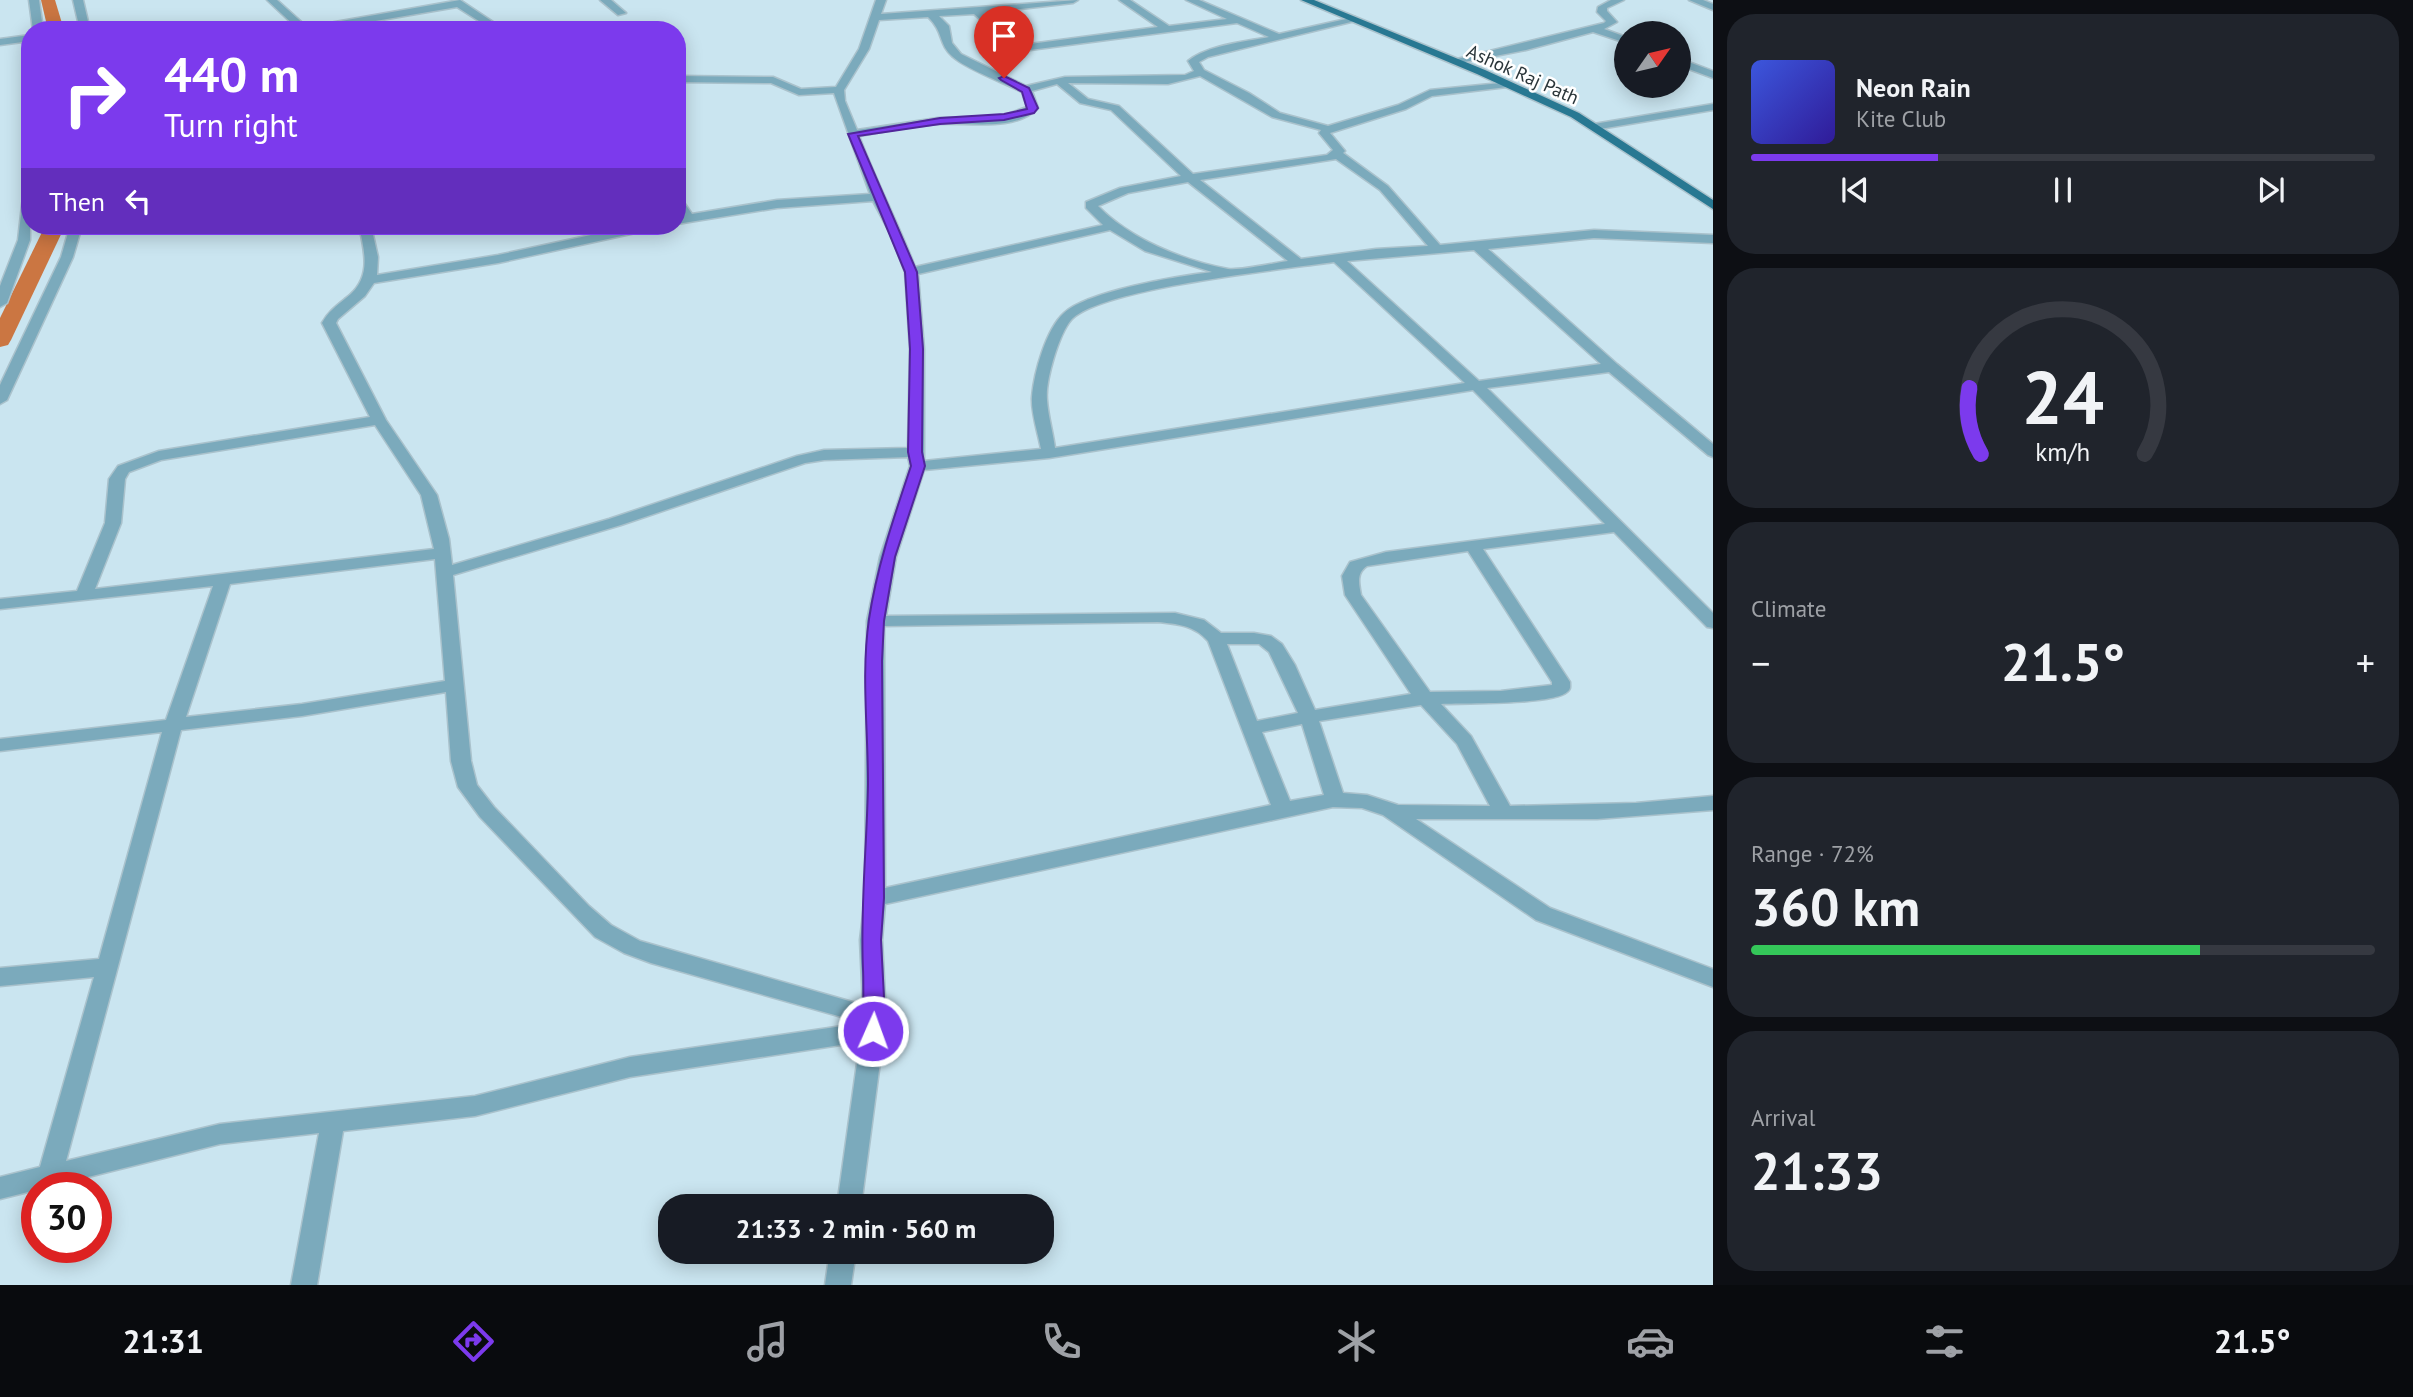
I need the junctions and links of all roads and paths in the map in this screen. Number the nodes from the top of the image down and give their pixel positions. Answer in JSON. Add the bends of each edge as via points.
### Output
{"nodes":[{"id":1,"x":34,"y":0,"type":"edge"},
{"id":2,"x":78,"y":0,"type":"edge"},
{"id":3,"x":272,"y":0,"type":"edge"},
{"id":4,"x":471,"y":0,"type":"edge"},
{"id":5,"x":605,"y":0,"type":"edge"},
{"id":6,"x":881,"y":0,"type":"edge"},
{"id":7,"x":1073,"y":0,"type":"edge"},
{"id":8,"x":1124,"y":0,"type":"edge"},
{"id":9,"x":1191,"y":0,"type":"edge"},
{"id":10,"x":1306,"y":0,"type":"edge"},
{"id":11,"x":1694,"y":0,"type":"edge"},
{"id":12,"x":1611,"y":1,"type":"edge"},
{"id":13,"x":456,"y":2,"type":"edge"},
{"id":14,"x":1030,"y":2,"type":"edge"},
{"id":15,"x":1713,"y":7,"type":"edge"},
{"id":16,"x":976,"y":11,"type":"junction"},
{"id":17,"x":621,"y":13,"type":"dead end"},
{"id":18,"x":931,"y":14,"type":"junction"},
{"id":19,"x":875,"y":17,"type":"junction"},
{"id":20,"x":1352,"y":19,"type":"junction"},
{"id":21,"x":1238,"y":20,"type":"junction"},
{"id":22,"x":37,"y":21,"type":"edge"},
{"id":23,"x":83,"y":21,"type":"edge"},
{"id":24,"x":295,"y":21,"type":"edge"},
{"id":25,"x":354,"y":21,"type":"edge"},
{"id":26,"x":485,"y":21,"type":"edge"},
{"id":27,"x":1167,"y":29,"type":"junction"},
{"id":28,"x":1595,"y":29,"type":"junction"},
{"id":29,"x":1614,"y":36,"type":"edge"},
{"id":30,"x":1278,"y":37,"type":"junction"},
{"id":31,"x":21,"y":39,"type":"edge"},
{"id":32,"x":0,"y":42,"type":"edge"},
{"id":33,"x":1454,"y":61,"type":"junction"},
{"id":34,"x":1691,"y":66,"type":"edge"},
{"id":35,"x":1200,"y":72,"type":"junction"},
{"id":36,"x":1713,"y":75,"type":"edge"},
{"id":37,"x":686,"y":79,"type":"edge"},
{"id":38,"x":1060,"y":82,"type":"junction"},
{"id":39,"x":1507,"y":84,"type":"junction"},
{"id":40,"x":839,"y":90,"type":"junction"},
{"id":41,"x":1026,"y":90,"type":"junction"},
{"id":42,"x":1713,"y":107,"type":"edge"},
{"id":43,"x":1594,"y":127,"type":"junction"},
{"id":44,"x":1328,"y":129,"type":"junction"},
{"id":45,"x":853,"y":134,"type":"junction"},
{"id":46,"x":1337,"y":154,"type":"junction"},
{"id":47,"x":1192,"y":177,"type":"junction"},
{"id":48,"x":877,"y":197,"type":"junction"},
{"id":49,"x":1713,"y":205,"type":"edge"},
{"id":50,"x":686,"y":219,"type":"edge"},
{"id":51,"x":1113,"y":226,"type":"junction"},
{"id":52,"x":25,"y":235,"type":"edge"},
{"id":53,"x":73,"y":235,"type":"edge"},
{"id":54,"x":368,"y":235,"type":"edge"},
{"id":55,"x":608,"y":235,"type":"edge"},
{"id":56,"x":1713,"y":239,"type":"edge"},
{"id":57,"x":1478,"y":247,"type":"junction"},
{"id":58,"x":1437,"y":249,"type":"junction"},
{"id":59,"x":1337,"y":258,"type":"junction"},
{"id":60,"x":1299,"y":264,"type":"junction"},
{"id":61,"x":911,"y":272,"type":"junction"},
{"id":62,"x":1233,"y":273,"type":"junction"},
{"id":63,"x":370,"y":280,"type":"junction"},
{"id":64,"x":0,"y":303,"type":"edge"},
{"id":65,"x":1612,"y":367,"type":"junction"},
{"id":66,"x":1477,"y":386,"type":"junction"},
{"id":67,"x":0,"y":400,"type":"edge"},
{"id":68,"x":379,"y":420,"type":"junction"},
{"id":69,"x":1713,"y":452,"type":"edge"},
{"id":70,"x":1049,"y":453,"type":"junction"},
{"id":71,"x":916,"y":459,"type":"junction"},
{"id":72,"x":1618,"y":527,"type":"junction"},
{"id":73,"x":1473,"y":546,"type":"junction"},
{"id":74,"x":442,"y":552,"type":"junction"},
{"id":75,"x":444,"y":572,"type":"junction"},
{"id":76,"x":223,"y":580,"type":"junction"},
{"id":77,"x":84,"y":595,"type":"junction"},
{"id":78,"x":0,"y":604,"type":"edge"},
{"id":79,"x":876,"y":621,"type":"junction"},
{"id":80,"x":1713,"y":623,"type":"edge"},
{"id":81,"x":1216,"y":639,"type":"junction"},
{"id":82,"x":454,"y":685,"type":"junction"},
{"id":83,"x":1427,"y":698,"type":"junction"},
{"id":84,"x":1308,"y":717,"type":"junction"},
{"id":85,"x":173,"y":727,"type":"junction"},
{"id":86,"x":1251,"y":729,"type":"junction"},
{"id":87,"x":0,"y":745,"type":"edge"},
{"id":88,"x":1336,"y":801,"type":"junction"},
{"id":89,"x":1713,"y":803,"type":"edge"},
{"id":90,"x":1283,"y":809,"type":"junction"},
{"id":91,"x":1391,"y":812,"type":"junction"},
{"id":92,"x":1504,"y":814,"type":"junction"},
{"id":93,"x":875,"y":898,"type":"junction"},
{"id":94,"x":107,"y":967,"type":"junction"},
{"id":95,"x":0,"y":976,"type":"edge"},
{"id":96,"x":1713,"y":978,"type":"edge"},
{"id":97,"x":874,"y":1024,"type":"junction"},
{"id":98,"x":333,"y":1121,"type":"junction"},
{"id":99,"x":51,"y":1172,"type":"edge"},
{"id":100,"x":66,"y":1172,"type":"edge"},
{"id":101,"x":21,"y":1183,"type":"edge"},
{"id":102,"x":0,"y":1188,"type":"edge"},
{"id":103,"x":851,"y":1194,"type":"edge"},
{"id":104,"x":841,"y":1264,"type":"edge"},
{"id":105,"x":304,"y":1285,"type":"edge"},
{"id":106,"x":838,"y":1285,"type":"edge"}],
"edges":[{"from":1,"to":22,"type":"street"},
{"from":2,"to":23,"type":"street"},
{"from":3,"to":24,"type":"street"},
{"from":4,"to":13,"type":"street"},
{"from":5,"to":17,"type":"street"},
{"from":6,"to":19,"type":"street"},
{"from":7,"to":14,"type":"street"},
{"from":8,"to":27,"type":"street"},
{"from":9,"to":21,"type":"street"},
{"from":10,"to":20,"type":"main road","name":"Ashok Raj Path"},
{"from":11,"to":15,"type":"street"},
{"from":12,"to":28,"type":"street","via":[[1602,12],[1612,22]]},
{"from":13,"to":25,"type":"street"},
{"from":13,"to":26,"type":"street"},
{"from":14,"to":16,"type":"street"},
{"from":16,"to":18,"type":"street"},
{"from":16,"to":27,"type":"street","via":[[1005,35],[1030,47]]},
{"from":18,"to":19,"type":"street"},
{"from":18,"to":41,"type":"street","via":[[944,26],[947,43],[957,56]]},
{"from":19,"to":40,"type":"street","via":[[864,49]]},
{"from":20,"to":30,"type":"street"},
{"from":20,"to":33,"type":"main road","name":"Ashok Raj Path"},
{"from":21,"to":27,"type":"street"},
{"from":21,"to":30,"type":"street"},
{"from":28,"to":29,"type":"street"},
{"from":28,"to":33,"type":"street"},
{"from":30,"to":35,"type":"street","via":[[1197,58],[1193,61]]},
{"from":31,"to":32,"type":"street"},
{"from":33,"to":39,"type":"main road","name":"Ashok Raj Path"},
{"from":34,"to":36,"type":"street"},
{"from":35,"to":38,"type":"street","via":[[1167,80]]},
{"from":35,"to":44,"type":"street","via":[[1276,115]]},
{"from":37,"to":40,"type":"street","via":[[772,80],[799,92]]},
{"from":38,"to":41,"type":"street"},
{"from":38,"to":47,"type":"street","via":[[1084,101],[1115,108]]},
{"from":39,"to":43,"type":"main road","name":"Ashok Raj Path"},
{"from":39,"to":44,"type":"street","via":[[1430,93],[1402,107]]},
{"from":40,"to":45,"type":"street"},
{"from":41,"to":45,"type":"street","via":[[1033,108],[1027,113]]},
{"from":42,"to":43,"type":"street"},
{"from":43,"to":49,"type":"main road","name":"Ashok Raj Path"},
{"from":44,"to":46,"type":"street","via":[[1325,137]]},
{"from":45,"to":48,"type":"street"},
{"from":46,"to":47,"type":"street"},
{"from":46,"to":58,"type":"street","via":[[1384,188]]},
{"from":47,"to":51,"type":"street","via":[[1125,190],[1090,205]]},
{"from":47,"to":60,"type":"street"},
{"from":48,"to":50,"type":"street","via":[[777,204]]},
{"from":48,"to":61,"type":"street"},
{"from":51,"to":61,"type":"street"},
{"from":51,"to":62,"type":"street","via":[[1162,255]]},
{"from":52,"to":64,"type":"street"},
{"from":53,"to":67,"type":"street"},
{"from":54,"to":63,"type":"street","via":[[373,254]]},
{"from":55,"to":63,"type":"street"},
{"from":56,"to":57,"type":"street","via":[[1594,234]]},
{"from":57,"to":58,"type":"street"},
{"from":57,"to":65,"type":"street"},
{"from":58,"to":59,"type":"street"},
{"from":59,"to":60,"type":"street"},
{"from":59,"to":66,"type":"street"},
{"from":60,"to":62,"type":"street"},
{"from":61,"to":71,"type":"street","via":[[917,349]]},
{"from":62,"to":70,"type":"street","via":[[1149,287],[1088,303],[1071,313],[1050,348],[1039,398]]},
{"from":63,"to":68,"type":"street","via":[[329,323]]},
{"from":65,"to":66,"type":"street"},
{"from":65,"to":69,"type":"street"},
{"from":66,"to":70,"type":"street"},
{"from":66,"to":72,"type":"street"},
{"from":68,"to":74,"type":"street","via":[[429,495]]},
{"from":68,"to":77,"type":"street","via":[[159,456],[123,469],[117,479],[113,523]]},
{"from":70,"to":71,"type":"street"},
{"from":71,"to":75,"type":"street","via":[[824,455],[802,459],[615,522]]},
{"from":71,"to":79,"type":"street","via":[[888,557]]},
{"from":72,"to":73,"type":"street"},
{"from":72,"to":80,"type":"street"},
{"from":73,"to":83,"type":"street","via":[[1371,559],[1351,569],[1353,595]]},
{"from":73,"to":83,"type":"street","via":[[1561,688],[1502,697]]},
{"from":74,"to":75,"type":"street"},
{"from":74,"to":76,"type":"street"},
{"from":75,"to":82,"type":"street"},
{"from":76,"to":77,"type":"street"},
{"from":76,"to":85,"type":"street"},
{"from":77,"to":78,"type":"street"},
{"from":79,"to":81,"type":"street","via":[[1158,617],[1207,627]]},
{"from":79,"to":93,"type":"street"},
{"from":81,"to":84,"type":"street","via":[[1265,640],[1275,646],[1290,668]]},
{"from":81,"to":86,"type":"street"},
{"from":82,"to":85,"type":"street"},
{"from":82,"to":97,"type":"street","via":[[468,787],[603,931],[659,957]]},
{"from":83,"to":84,"type":"street"},
{"from":83,"to":92,"type":"street","via":[[1464,740]]},
{"from":84,"to":86,"type":"street"},
{"from":84,"to":88,"type":"street"},
{"from":85,"to":87,"type":"street"},
{"from":85,"to":94,"type":"street"},
{"from":86,"to":90,"type":"street"},
{"from":88,"to":90,"type":"street"},
{"from":88,"to":91,"type":"street","via":[[1363,801]]},
{"from":89,"to":92,"type":"street","via":[[1621,812]]},
{"from":90,"to":93,"type":"street"},
{"from":91,"to":92,"type":"street"},
{"from":91,"to":96,"type":"street","via":[[1543,914]]},
{"from":93,"to":97,"type":"street"},
{"from":94,"to":95,"type":"street"},
{"from":94,"to":99,"type":"street"},
{"from":97,"to":98,"type":"street","via":[[630,1067],[475,1106]]},
{"from":97,"to":103,"type":"street"},
{"from":98,"to":100,"type":"street","via":[[220,1134]]},
{"from":98,"to":105,"type":"street"},
{"from":101,"to":102,"type":"street"},
{"from":104,"to":106,"type":"street"}]}
